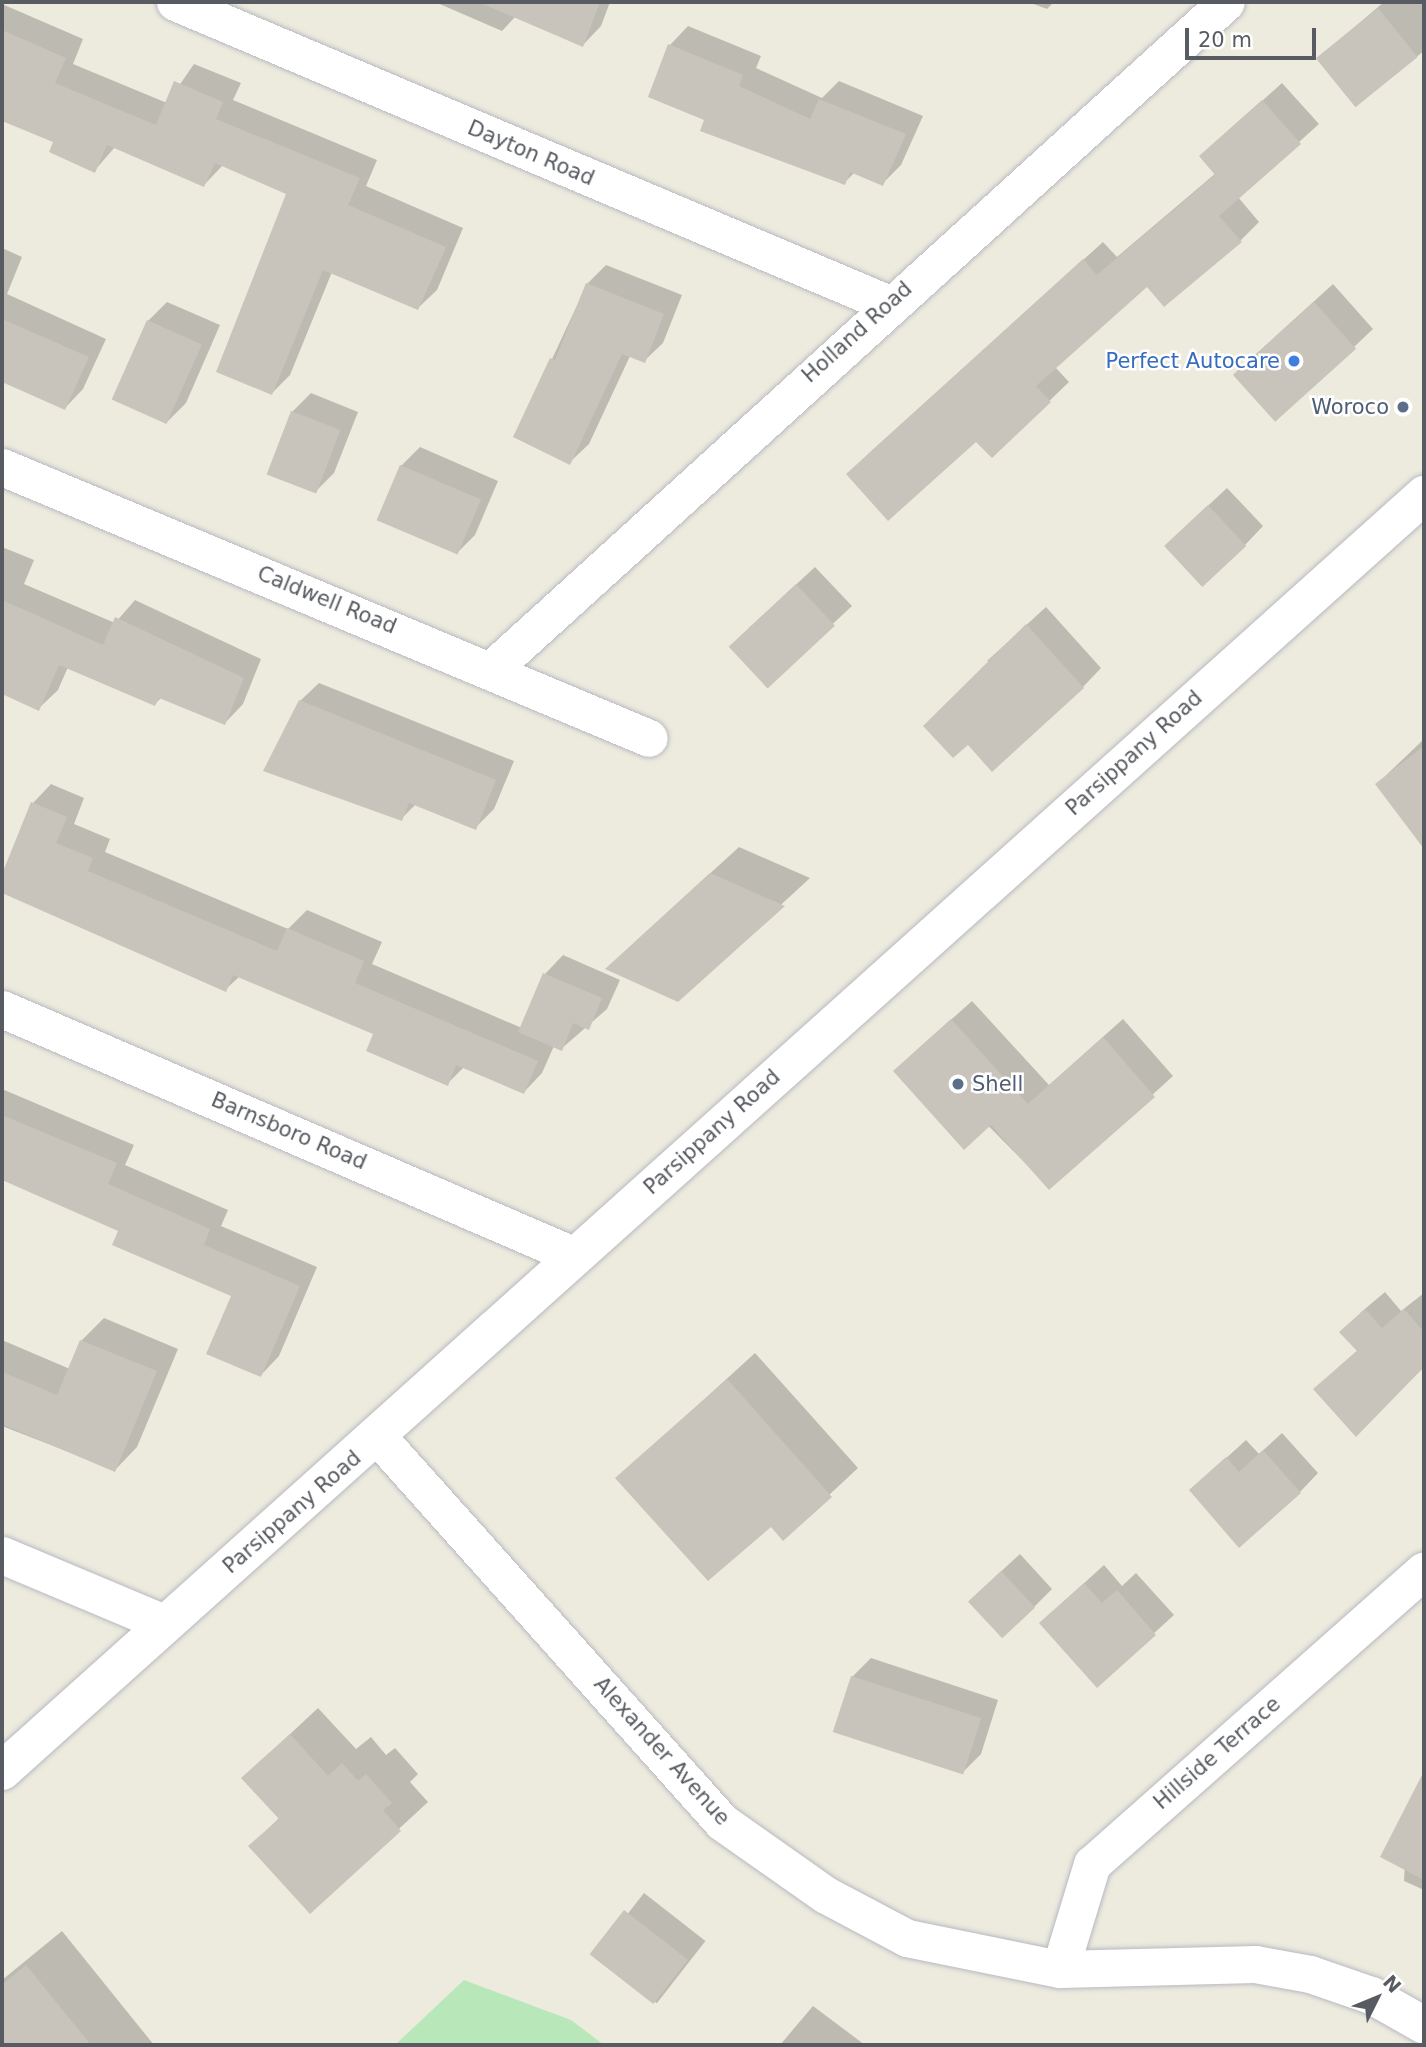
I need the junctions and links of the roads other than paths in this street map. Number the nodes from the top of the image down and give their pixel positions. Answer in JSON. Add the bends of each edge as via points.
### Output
{"nodes":[{"id":1,"x":175,"y":2,"type":"edge"},
{"id":2,"x":1226,"y":2,"type":"edge"},
{"id":3,"x":887,"y":303,"type":"junction"},
{"id":4,"x":2,"y":467,"type":"edge"},
{"id":5,"x":1424,"y":495,"type":"edge"},
{"id":6,"x":493,"y":668,"type":"junction"},
{"id":7,"x":649,"y":738,"type":"dead end"},
{"id":8,"x":2,"y":1009,"type":"edge"},
{"id":9,"x":575,"y":1256,"type":"junction"},
{"id":10,"x":378,"y":1437,"type":"junction"},
{"id":11,"x":2,"y":1555,"type":"edge"},
{"id":12,"x":1424,"y":1570,"type":"edge"},
{"id":13,"x":164,"y":1623,"type":"junction"},
{"id":14,"x":2,"y":1771,"type":"edge"},
{"id":15,"x":1060,"y":1969,"type":"junction"},
{"id":16,"x":1424,"y":2025,"type":"edge"}],
"edges":[{"from":1,"to":3,"type":"street","name":"Dayton Road"},
{"from":2,"to":3,"type":"street","name":"Holland Road"},
{"from":3,"to":6,"type":"street","name":"Holland Road"},
{"from":4,"to":6,"type":"street","name":"Caldwell Road"},
{"from":5,"to":9,"type":"main road","name":"Parsippany Road"},
{"from":6,"to":7,"type":"street","name":"Caldwell Road"},
{"from":8,"to":9,"type":"street","name":"Barnsboro Road"},
{"from":9,"to":10,"type":"main road","name":"Parsippany Road"},
{"from":10,"to":13,"type":"main road","name":"Parsippany Road"},
{"from":10,"to":15,"type":"street","name":"Alexander Avenue","via":[[722,1822],[826,1895],[906,1938]]},
{"from":11,"to":13,"type":"street"},
{"from":12,"to":15,"type":"street","name":"Hillside Terrace","via":[[1092,1864]]},
{"from":13,"to":14,"type":"main road","name":"Parsippany Road"},
{"from":15,"to":16,"type":"street","name":"Alexander Avenue","via":[[1255,1964],[1310,1974],[1371,1995]]}]}
